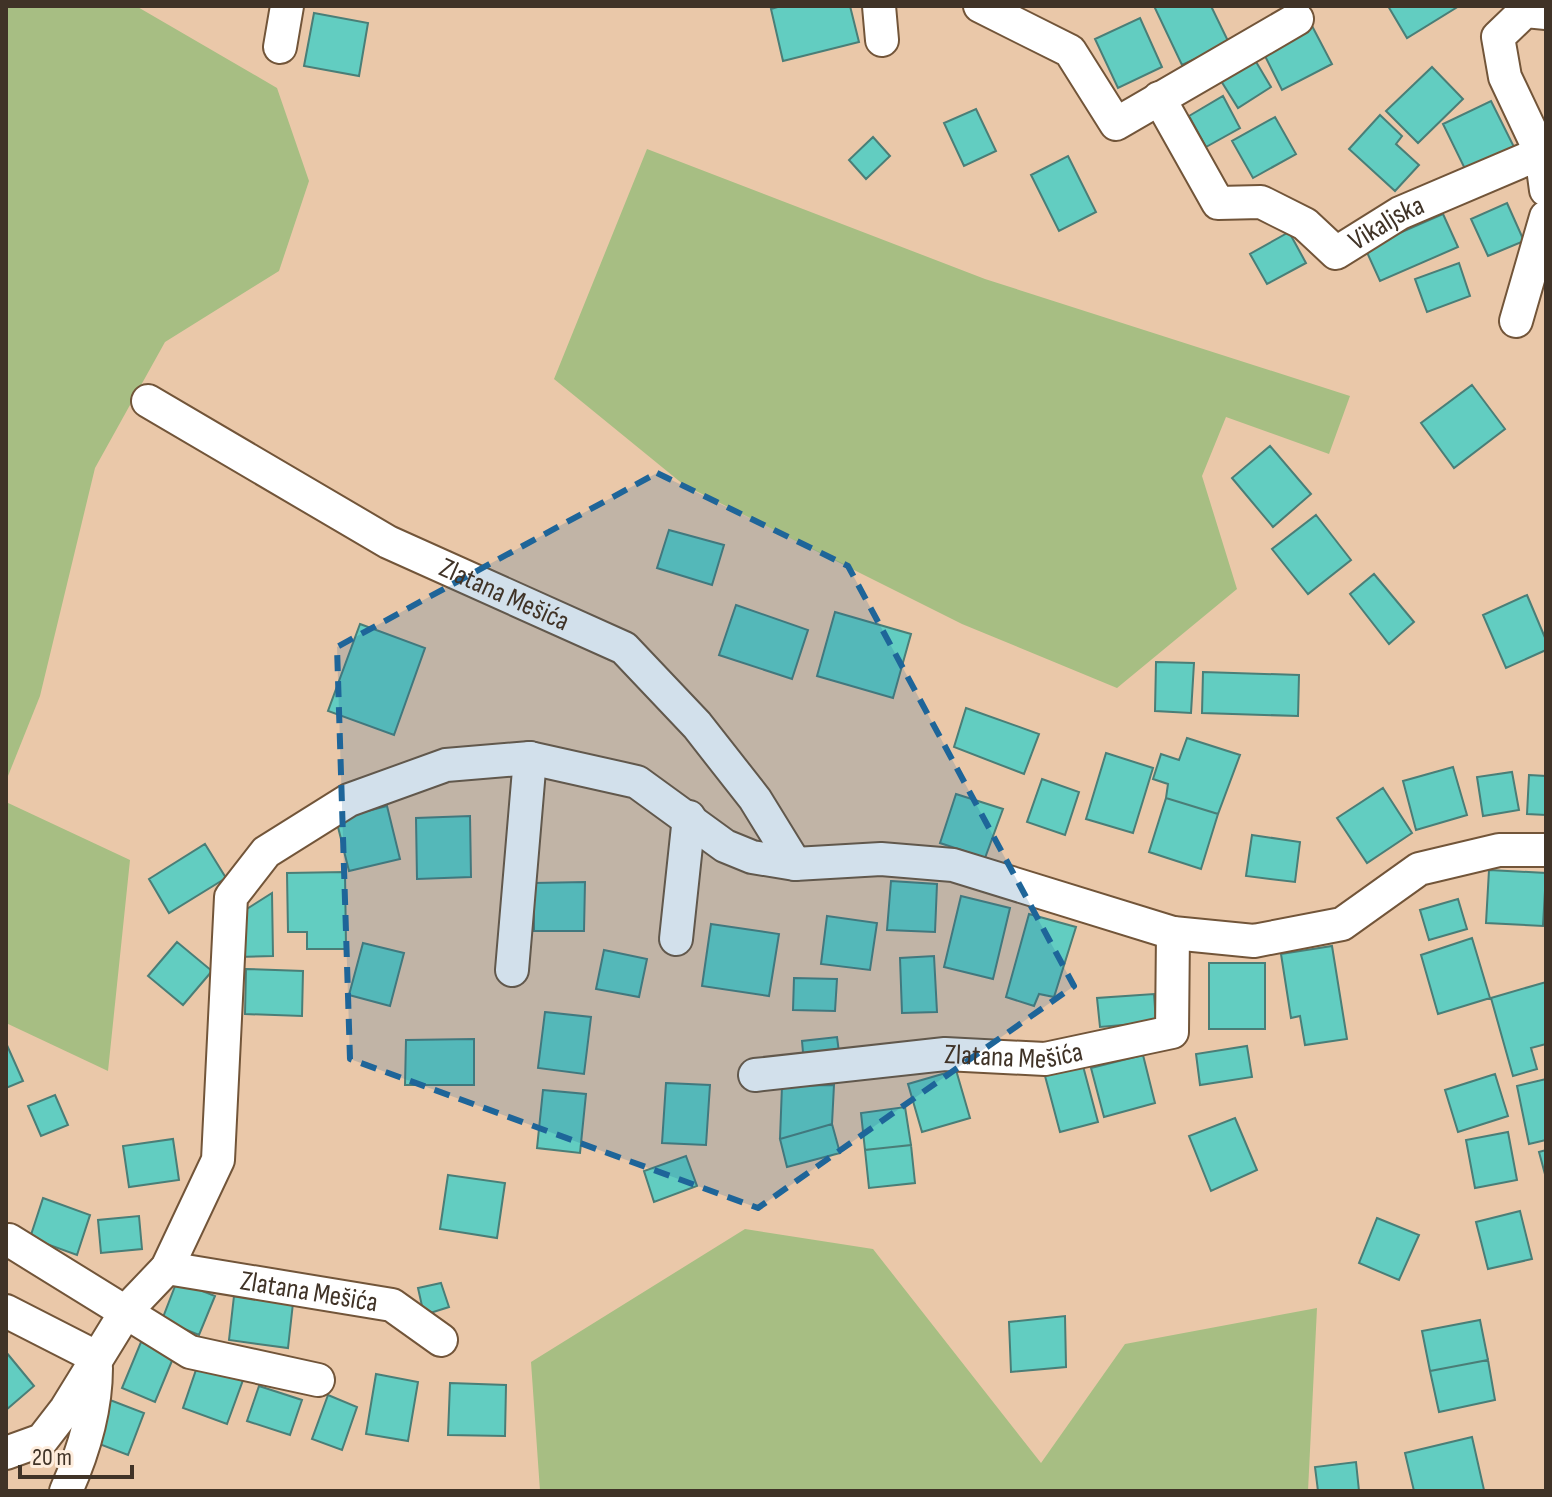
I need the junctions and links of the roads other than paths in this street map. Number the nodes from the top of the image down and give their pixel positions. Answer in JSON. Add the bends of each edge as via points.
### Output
{"nodes":[{"id":1,"x":287,"y":6,"type":"edge"},
{"id":2,"x":879,"y":6,"type":"edge"},
{"id":3,"x":980,"y":6,"type":"edge"},
{"id":4,"x":1546,"y":13,"type":"edge"},
{"id":5,"x":1297,"y":19,"type":"dead end"},
{"id":6,"x":882,"y":40,"type":"dead end"},
{"id":7,"x":280,"y":47,"type":"dead end"},
{"id":8,"x":1159,"y":98,"type":"junction"},
{"id":9,"x":1541,"y":153,"type":"junction"},
{"id":10,"x":1546,"y":190,"type":"edge"},
{"id":11,"x":1546,"y":217,"type":"edge"},
{"id":12,"x":1516,"y":321,"type":"dead end"},
{"id":13,"x":148,"y":401,"type":"dead end"},
{"id":14,"x":530,"y":758,"type":"junction"},
{"id":15,"x":689,"y":817,"type":"junction"},
{"id":16,"x":1546,"y":850,"type":"edge"},
{"id":17,"x":795,"y":864,"type":"junction"},
{"id":18,"x":1173,"y":933,"type":"junction"},
{"id":19,"x":676,"y":939,"type":"dead end"},
{"id":20,"x":512,"y":970,"type":"dead end"},
{"id":21,"x":755,"y":1075,"type":"dead end"},
{"id":22,"x":9,"y":1240,"type":"dead end"},
{"id":23,"x":167,"y":1268,"type":"junction"},
{"id":24,"x":127,"y":1310,"type":"junction"},
{"id":25,"x":6,"y":1311,"type":"edge"},
{"id":26,"x":441,"y":1340,"type":"dead end"},
{"id":27,"x":96,"y":1357,"type":"junction"},
{"id":28,"x":318,"y":1380,"type":"dead end"},
{"id":29,"x":6,"y":1453,"type":"edge"},
{"id":30,"x":66,"y":1491,"type":"edge"}],
"edges":[{"from":1,"to":7,"type":"street"},
{"from":2,"to":6,"type":"street"},
{"from":3,"to":8,"type":"street","via":[[1070,51],[1116,124]]},
{"from":4,"to":9,"type":"street","via":[[1525,11],[1498,37],[1505,77]]},
{"from":5,"to":8,"type":"street"},
{"from":8,"to":9,"type":"street","name":"Vikaljska","via":[[1218,203],[1261,202],[1305,224],[1336,253],[1400,213]]},
{"from":9,"to":10,"type":"street"},
{"from":11,"to":12,"type":"street"},
{"from":13,"to":17,"type":"street","name":"Zlatana Mešića","via":[[388,542],[624,648],[697,725],[755,799]]},
{"from":14,"to":15,"type":"street","via":[[637,782]]},
{"from":14,"to":20,"type":"street"},
{"from":14,"to":23,"type":"street","via":[[446,765],[349,800],[266,852],[248,872],[231,897],[218,1160]]},
{"from":15,"to":17,"type":"street","via":[[725,846]]},
{"from":15,"to":19,"type":"street"},
{"from":16,"to":18,"type":"street","via":[[1499,850],[1419,869],[1342,924],[1254,941]]},
{"from":17,"to":18,"type":"street","via":[[881,859],[953,865]]},
{"from":18,"to":21,"type":"street","name":"Zlatana Mešića","via":[[1172,1032],[1045,1059],[945,1054]]},
{"from":22,"to":24,"type":"street"},
{"from":23,"to":24,"type":"street"},
{"from":23,"to":26,"type":"street","name":"Zlatana Mešića","via":[[392,1305]]},
{"from":24,"to":27,"type":"street"},
{"from":24,"to":28,"type":"street","via":[[190,1352]]},
{"from":25,"to":27,"type":"street"},
{"from":27,"to":29,"type":"street","via":[[42,1440]]},
{"from":27,"to":30,"type":"street","via":[[96,1391],[79,1462]]}]}
